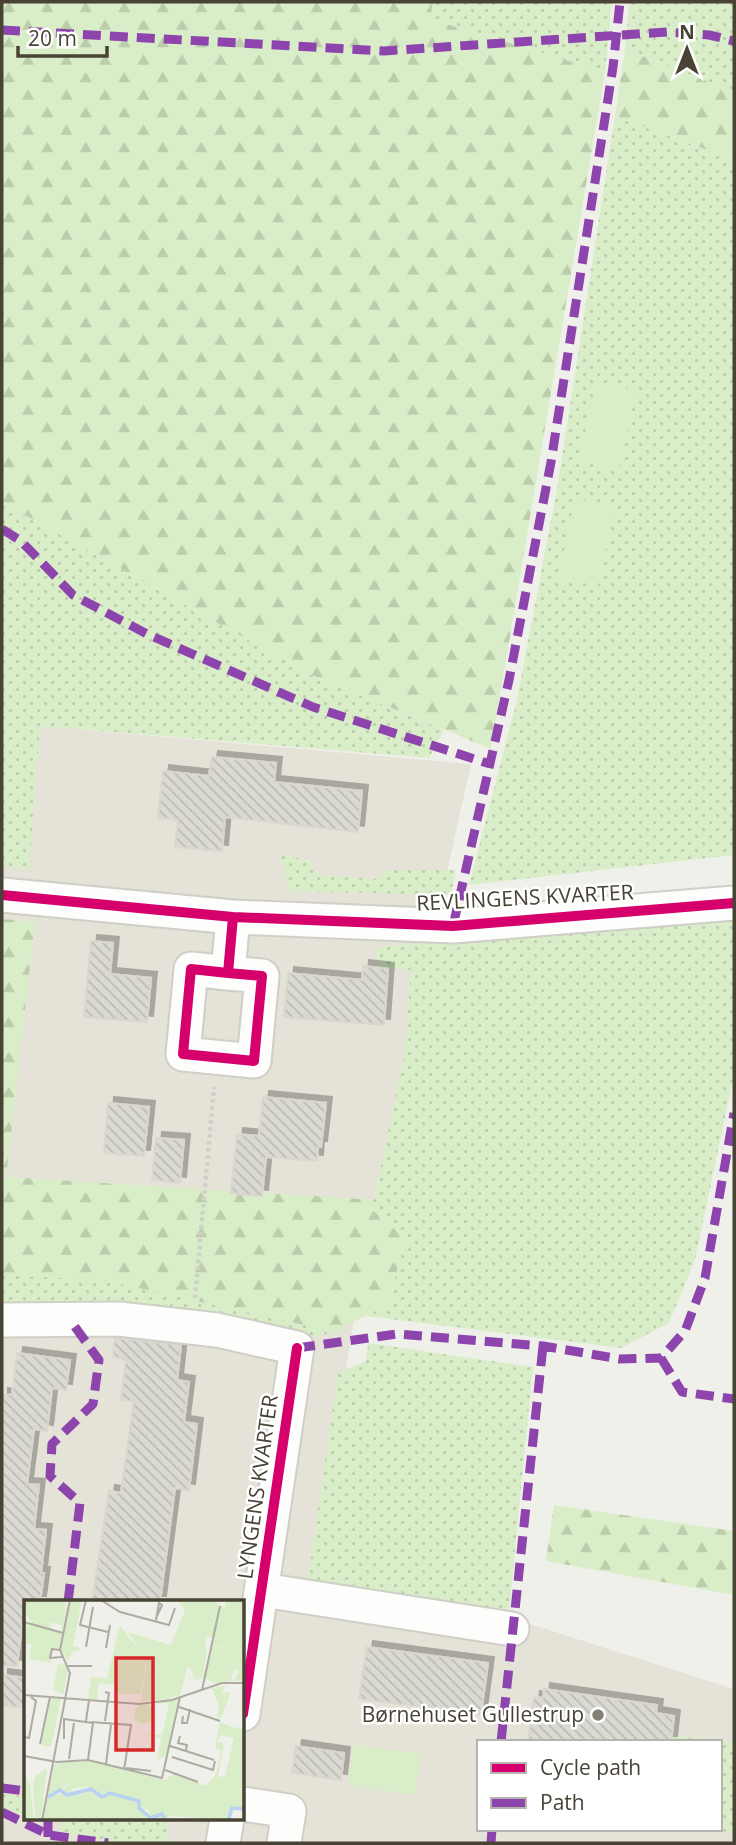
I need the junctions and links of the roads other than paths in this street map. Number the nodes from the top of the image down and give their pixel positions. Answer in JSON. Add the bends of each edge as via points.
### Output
{"nodes":[{"id":1,"x":2,"y":895,"type":"edge"},
{"id":2,"x":734,"y":903,"type":"edge"},
{"id":3,"x":233,"y":917,"type":"junction"},
{"id":4,"x":228,"y":973,"type":"junction"},
{"id":5,"x":2,"y":1320,"type":"edge"},
{"id":6,"x":262,"y":1590,"type":"junction"},
{"id":7,"x":512,"y":1629,"type":"dead end"},
{"id":8,"x":245,"y":1701,"type":"edge"},
{"id":9,"x":245,"y":1804,"type":"edge"},
{"id":10,"x":227,"y":1820,"type":"edge"},
{"id":11,"x":223,"y":1843,"type":"edge"},
{"id":12,"x":284,"y":1843,"type":"edge"}],
"edges":[{"from":1,"to":3,"type":"street","name":"REVLINGENS KVARTER"},
{"from":2,"to":3,"type":"street","name":"REVLINGENS KVARTER","via":[[453,926]]},
{"from":3,"to":4,"type":"street"},
{"from":4,"to":4,"type":"street","via":[[262,976],[254,1061],[183,1054],[191,969]]},
{"from":5,"to":6,"type":"street","name":"LYNGENS KVARTER","via":[[119,1319],[217,1329],[297,1348]]},
{"from":6,"to":7,"type":"street","name":"LYNGENS KVARTER"},
{"from":6,"to":8,"type":"street","name":"LYNGENS KVARTER"},
{"from":9,"to":12,"type":"street","via":[[289,1811]]},
{"from":10,"to":11,"type":"street"}]}
